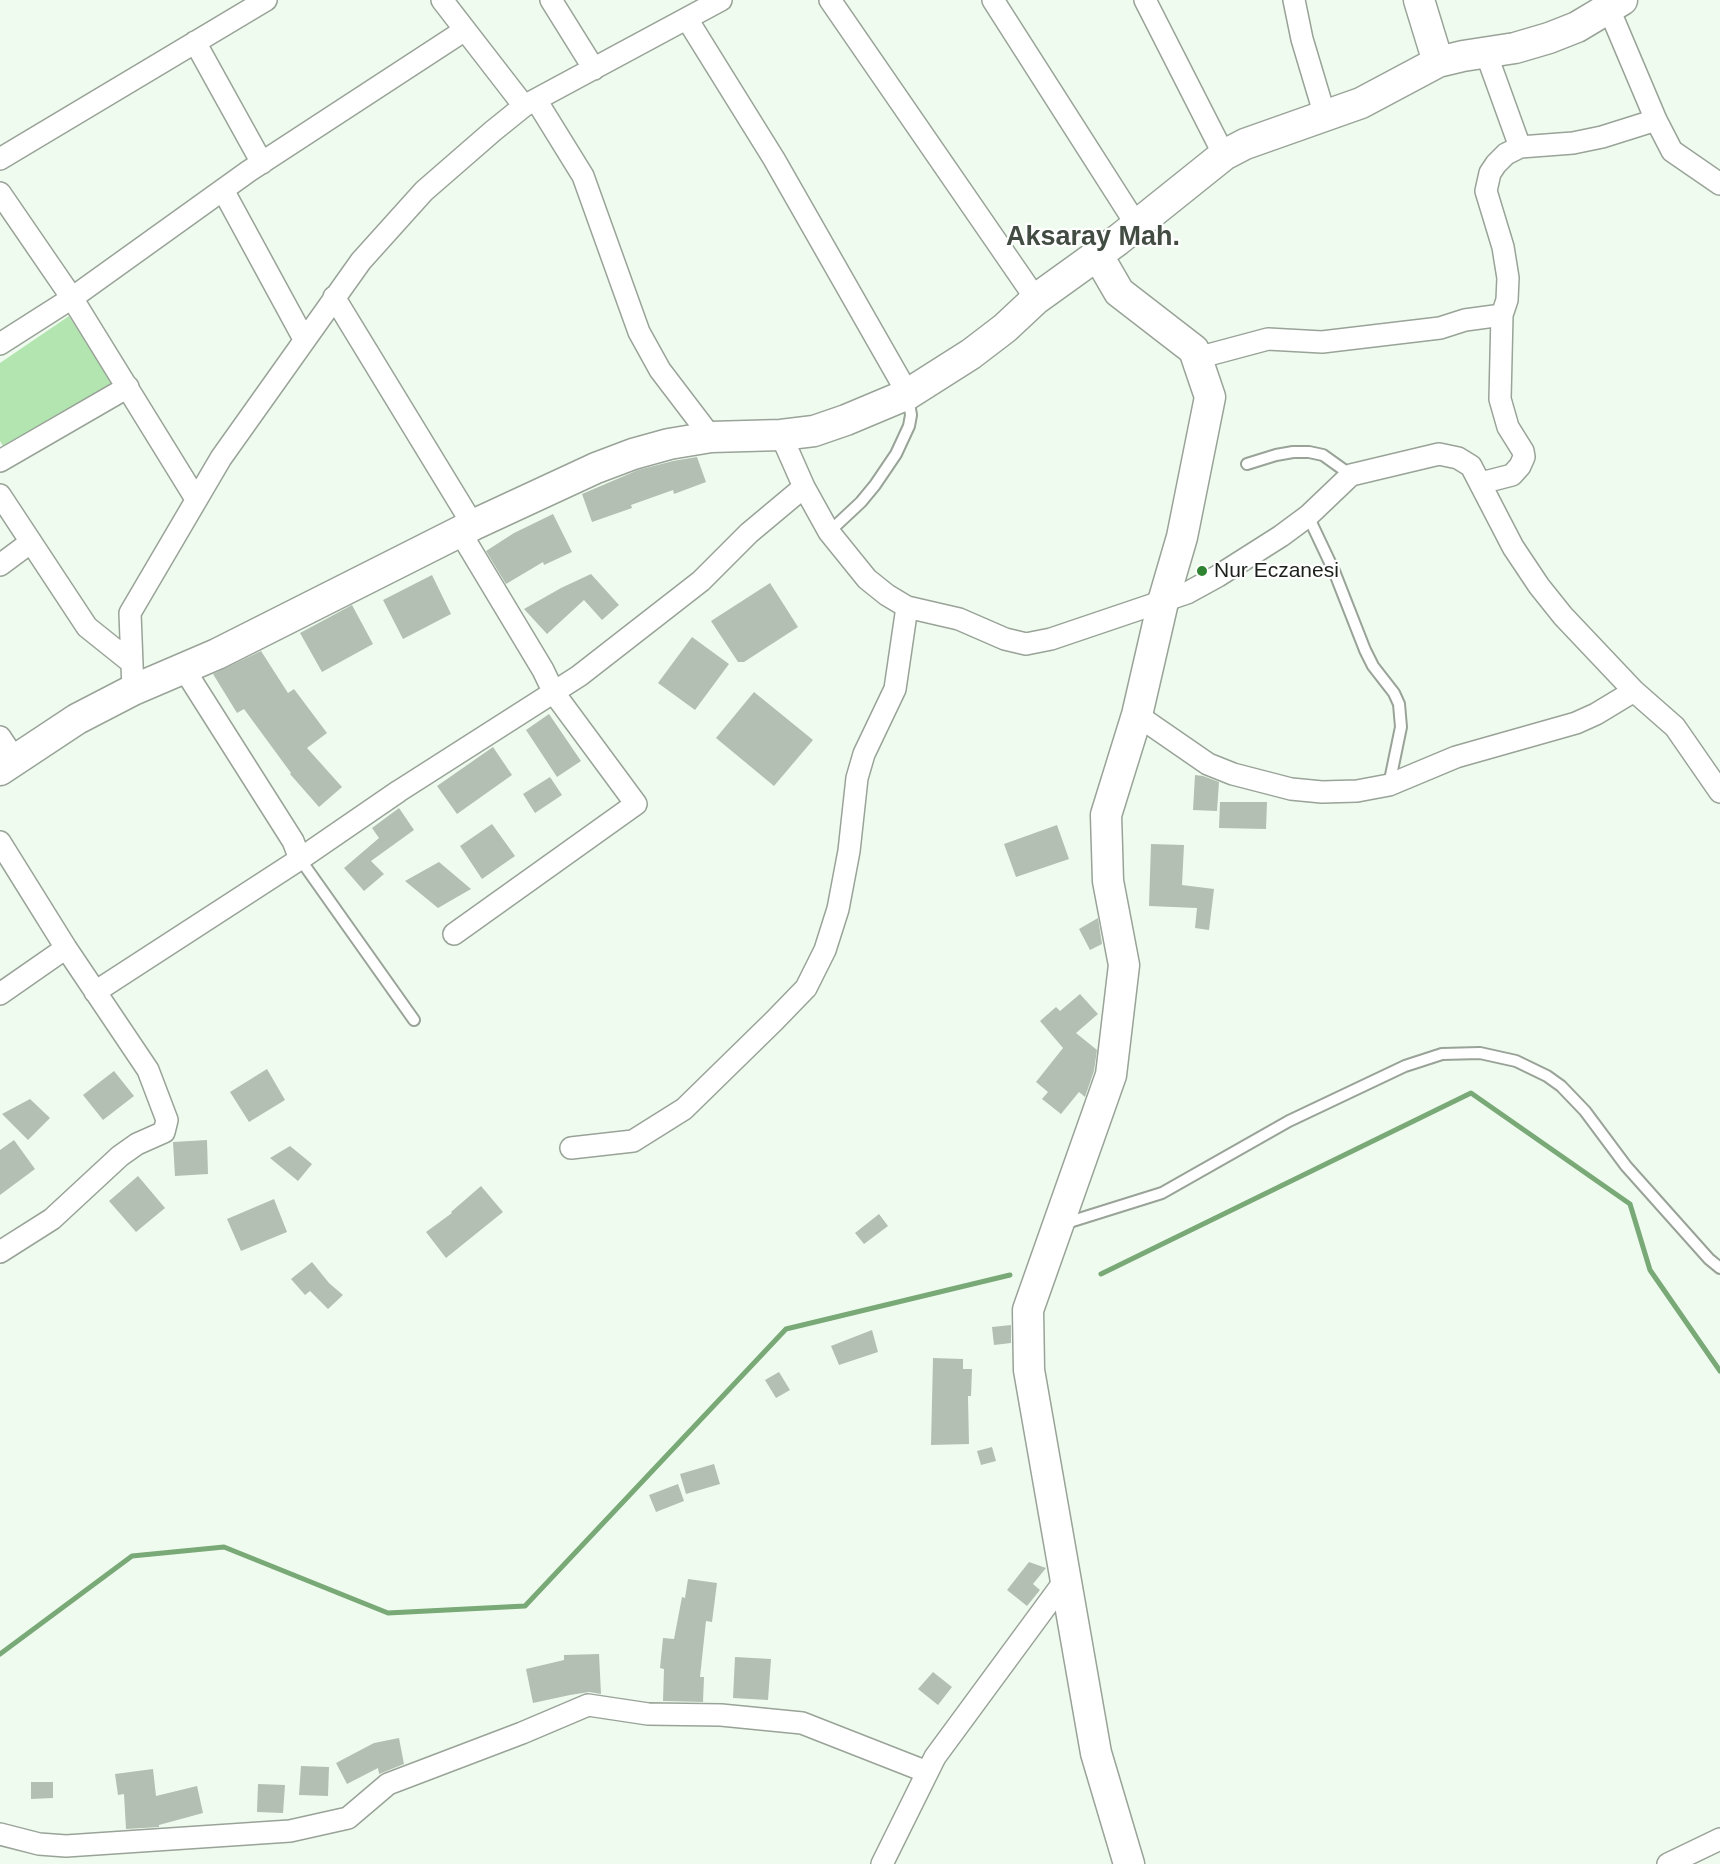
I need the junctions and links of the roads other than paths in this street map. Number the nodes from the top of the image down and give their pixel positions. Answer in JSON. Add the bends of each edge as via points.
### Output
{"nodes":[{"id":1,"x":266,"y":0,"type":"edge"},
{"id":2,"x":442,"y":0,"type":"edge"},
{"id":3,"x":551,"y":0,"type":"edge"},
{"id":4,"x":830,"y":0,"type":"edge"},
{"id":5,"x":993,"y":0,"type":"edge"},
{"id":6,"x":1145,"y":0,"type":"edge"},
{"id":7,"x":1294,"y":0,"type":"edge"},
{"id":8,"x":1419,"y":0,"type":"edge"},
{"id":9,"x":710,"y":3,"type":"edge"},
{"id":10,"x":1615,"y":5,"type":"edge"},
{"id":11,"x":687,"y":19,"type":"junction"},
{"id":12,"x":465,"y":30,"type":"junction"},
{"id":13,"x":195,"y":42,"type":"junction"},
{"id":14,"x":1486,"y":54,"type":"junction"},
{"id":15,"x":1438,"y":62,"type":"junction"},
{"id":16,"x":594,"y":69,"type":"junction"},
{"id":17,"x":530,"y":103,"type":"junction"},
{"id":18,"x":1325,"y":116,"type":"junction"},
{"id":19,"x":1656,"y":120,"type":"junction"},
{"id":20,"x":1520,"y":147,"type":"junction"},
{"id":21,"x":1224,"y":155,"type":"junction"},
{"id":22,"x":0,"y":159,"type":"edge"},
{"id":23,"x":262,"y":163,"type":"junction"},
{"id":24,"x":1720,"y":184,"type":"edge"},
{"id":25,"x":223,"y":190,"type":"junction"},
{"id":26,"x":0,"y":193,"type":"edge"},
{"id":27,"x":1136,"y":224,"type":"junction"},
{"id":28,"x":1097,"y":254,"type":"junction"},
{"id":29,"x":334,"y":297,"type":"junction"},
{"id":30,"x":72,"y":298,"type":"junction"},
{"id":31,"x":1036,"y":299,"type":"junction"},
{"id":32,"x":1502,"y":315,"type":"junction"},
{"id":33,"x":304,"y":339,"type":"junction"},
{"id":34,"x":0,"y":344,"type":"edge"},
{"id":35,"x":1197,"y":358,"type":"junction"},
{"id":36,"x":128,"y":387,"type":"junction"},
{"id":37,"x":908,"y":394,"type":"junction"},
{"id":38,"x":781,"y":435,"type":"junction"},
{"id":39,"x":711,"y":437,"type":"junction"},
{"id":40,"x":0,"y":461,"type":"edge"},
{"id":41,"x":1247,"y":464,"type":"dead end"},
{"id":42,"x":1351,"y":475,"type":"junction"},
{"id":43,"x":1481,"y":483,"type":"junction"},
{"id":44,"x":804,"y":487,"type":"junction"},
{"id":45,"x":0,"y":495,"type":"edge"},
{"id":46,"x":196,"y":499,"type":"junction"},
{"id":47,"x":1308,"y":516,"type":"junction"},
{"id":48,"x":467,"y":529,"type":"junction"},
{"id":49,"x":829,"y":532,"type":"junction"},
{"id":50,"x":32,"y":542,"type":"junction"},
{"id":51,"x":0,"y":565,"type":"edge"},
{"id":52,"x":1162,"y":602,"type":"junction"},
{"id":53,"x":907,"y":607,"type":"junction"},
{"id":54,"x":184,"y":669,"type":"junction"},
{"id":55,"x":132,"y":676,"type":"junction"},
{"id":56,"x":1634,"y":691,"type":"junction"},
{"id":57,"x":554,"y":693,"type":"junction"},
{"id":58,"x":1137,"y":715,"type":"junction"},
{"id":59,"x":5,"y":756,"type":"edge"},
{"id":60,"x":1389,"y":785,"type":"junction"},
{"id":61,"x":1720,"y":792,"type":"edge"},
{"id":62,"x":0,"y":842,"type":"edge"},
{"id":63,"x":300,"y":859,"type":"junction"},
{"id":64,"x":454,"y":934,"type":"dead end"},
{"id":65,"x":66,"y":948,"type":"junction"},
{"id":66,"x":95,"y":992,"type":"junction"},
{"id":67,"x":0,"y":994,"type":"edge"},
{"id":68,"x":414,"y":1020,"type":"dead end"},
{"id":69,"x":571,"y":1148,"type":"dead end"},
{"id":70,"x":1058,"y":1225,"type":"junction"},
{"id":71,"x":0,"y":1252,"type":"edge"},
{"id":72,"x":1720,"y":1268,"type":"edge"},
{"id":73,"x":1066,"y":1579,"type":"junction"},
{"id":74,"x":927,"y":1772,"type":"junction"},
{"id":75,"x":0,"y":1834,"type":"edge"},
{"id":76,"x":1720,"y":1839,"type":"edge"},
{"id":77,"x":882,"y":1864,"type":"edge"},
{"id":78,"x":1128,"y":1864,"type":"edge"},
{"id":79,"x":1668,"y":1864,"type":"edge"}],
"edges":[{"from":1,"to":13,"type":"street"},
{"from":2,"to":12,"type":"street"},
{"from":3,"to":16,"type":"street"},
{"from":4,"to":31,"type":"street"},
{"from":5,"to":27,"type":"street"},
{"from":6,"to":21,"type":"street"},
{"from":7,"to":18,"type":"street"},
{"from":8,"to":15,"type":"street"},
{"from":9,"to":11,"type":"street"},
{"from":10,"to":14,"type":"street","via":[[1549,38]]},
{"from":10,"to":19,"type":"street"},
{"from":11,"to":16,"type":"street"},
{"from":11,"to":37,"type":"street","via":[[774,159]]},
{"from":12,"to":17,"type":"street"},
{"from":12,"to":23,"type":"street"},
{"from":13,"to":22,"type":"street"},
{"from":13,"to":23,"type":"street"},
{"from":14,"to":15,"type":"street"},
{"from":14,"to":20,"type":"street"},
{"from":15,"to":18,"type":"street","via":[[1388,91]]},
{"from":16,"to":17,"type":"street"},
{"from":17,"to":29,"type":"street","via":[[424,191]]},
{"from":17,"to":39,"type":"street","via":[[584,176],[639,332],[660,370]]},
{"from":18,"to":21,"type":"street","via":[[1268,134]]},
{"from":19,"to":20,"type":"street","via":[[1573,143]]},
{"from":19,"to":24,"type":"street","via":[[1672,151]]},
{"from":20,"to":32,"type":"street","via":[[1496,164],[1486,191],[1506,268],[1507,300]]},
{"from":21,"to":27,"type":"street"},
{"from":23,"to":25,"type":"street"},
{"from":25,"to":30,"type":"street"},
{"from":25,"to":33,"type":"street"},
{"from":26,"to":30,"type":"street"},
{"from":27,"to":28,"type":"street"},
{"from":28,"to":31,"type":"street"},
{"from":28,"to":35,"type":"street","via":[[1119,292],[1194,350]]},
{"from":29,"to":33,"type":"street"},
{"from":29,"to":48,"type":"street"},
{"from":30,"to":34,"type":"street"},
{"from":30,"to":36,"type":"street"},
{"from":31,"to":37,"type":"street","via":[[971,354]]},
{"from":32,"to":35,"type":"street","via":[[1440,328],[1322,342],[1268,339]]},
{"from":32,"to":43,"type":"street","via":[[1500,399],[1508,427],[1524,457],[1512,475]]},
{"from":33,"to":46,"type":"street","via":[[220,458]]},
{"from":35,"to":52,"type":"street","via":[[1210,397],[1182,537]]},
{"from":36,"to":40,"type":"street"},
{"from":36,"to":46,"type":"street"},
{"from":37,"to":38,"type":"street","via":[[814,431]]},
{"from":37,"to":49,"type":"lane","via":[[909,426],[896,454],[861,502]]},
{"from":38,"to":39,"type":"street"},
{"from":38,"to":44,"type":"street"},
{"from":39,"to":48,"type":"street","via":[[624,457]]},
{"from":41,"to":42,"type":"lane","via":[[1276,455],[1309,452],[1323,455]]},
{"from":42,"to":43,"type":"street","via":[[1439,454],[1471,466]]},
{"from":42,"to":47,"type":"street"},
{"from":43,"to":56,"type":"street","via":[[1513,547],[1539,586]]},
{"from":44,"to":49,"type":"street"},
{"from":44,"to":57,"type":"street","via":[[749,533],[701,581]]},
{"from":45,"to":50,"type":"street"},
{"from":46,"to":55,"type":"street","via":[[130,613]]},
{"from":47,"to":52,"type":"street","via":[[1218,576]]},
{"from":47,"to":60,"type":"lane","via":[[1365,650],[1399,705],[1401,727]]},
{"from":48,"to":54,"type":"street"},
{"from":48,"to":57,"type":"street"},
{"from":49,"to":53,"type":"street","via":[[867,579]]},
{"from":50,"to":51,"type":"street"},
{"from":50,"to":55,"type":"street","via":[[87,627]]},
{"from":52,"to":53,"type":"street","via":[[1026,644],[959,619]]},
{"from":52,"to":58,"type":"street"},
{"from":53,"to":69,"type":"street","via":[[895,689],[857,778],[838,909],[825,950],[806,988],[684,1109],[633,1141]]},
{"from":54,"to":55,"type":"street"},
{"from":54,"to":63,"type":"street","via":[[293,841]]},
{"from":55,"to":59,"type":"street","via":[[77,719]]},
{"from":56,"to":60,"type":"street","via":[[1576,723],[1456,757]]},
{"from":56,"to":61,"type":"street","via":[[1675,727]]},
{"from":57,"to":63,"type":"street"},
{"from":57,"to":64,"type":"street","via":[[636,804]]},
{"from":58,"to":60,"type":"street","via":[[1208,764],[1233,774],[1291,789],[1322,792]]},
{"from":58,"to":70,"type":"street","via":[[1107,815],[1108,881],[1124,965],[1111,1075]]},
{"from":62,"to":65,"type":"street"},
{"from":63,"to":66,"type":"street"},
{"from":63,"to":68,"type":"lane"},
{"from":65,"to":66,"type":"street"},
{"from":65,"to":67,"type":"street"},
{"from":66,"to":71,"type":"street","via":[[147,1070],[167,1127],[120,1156],[52,1219]]},
{"from":70,"to":72,"type":"lane","via":[[1162,1193],[1289,1121],[1405,1066],[1442,1054],[1480,1053],[1524,1064],[1561,1086],[1626,1166]]},
{"from":70,"to":73,"type":"street","via":[[1028,1310],[1029,1370]]},
{"from":73,"to":74,"type":"street"},
{"from":73,"to":78,"type":"street","via":[[1096,1753]]},
{"from":74,"to":75,"type":"street","via":[[802,1723],[721,1715],[648,1714],[588,1705],[388,1784],[348,1818],[290,1831],[66,1846]]},
{"from":74,"to":77,"type":"street"},
{"from":76,"to":79,"type":"street"}]}
